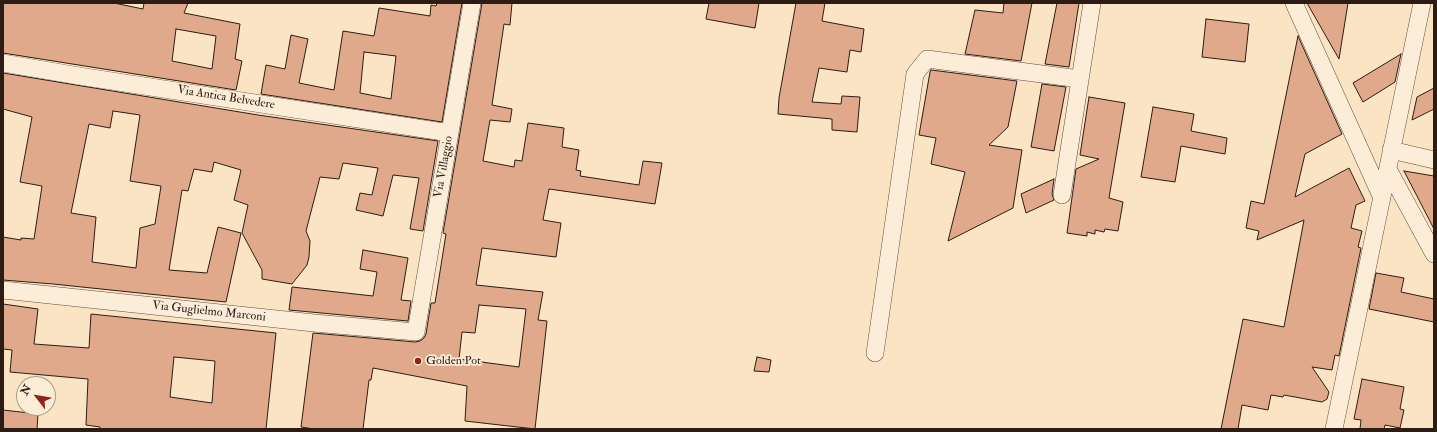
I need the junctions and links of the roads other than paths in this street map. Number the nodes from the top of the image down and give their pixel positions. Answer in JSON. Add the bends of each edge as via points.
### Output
{"nodes":[{"id":1,"x":472,"y":3,"type":"edge"},
{"id":2,"x":1092,"y":3,"type":"edge"},
{"id":3,"x":1294,"y":3,"type":"edge"},
{"id":4,"x":1422,"y":3,"type":"edge"},
{"id":5,"x":3,"y":63,"type":"edge"},
{"id":6,"x":1080,"y":79,"type":"junction"},
{"id":7,"x":450,"y":132,"type":"junction"},
{"id":8,"x":1391,"y":150,"type":"junction"},
{"id":9,"x":1434,"y":160,"type":"edge"},
{"id":10,"x":1388,"y":168,"type":"junction"},
{"id":11,"x":1062,"y":195,"type":"dead end"},
{"id":12,"x":1382,"y":198,"type":"junction"},
{"id":13,"x":1434,"y":254,"type":"edge"},
{"id":14,"x":3,"y":290,"type":"edge"},
{"id":15,"x":416,"y":332,"type":"joint"},
{"id":16,"x":875,"y":353,"type":"dead end"},
{"id":17,"x":1334,"y":429,"type":"edge"}],
"edges":[{"from":1,"to":7,"type":"street","name":"Via Villaggio"},
{"from":2,"to":6,"type":"street"},
{"from":3,"to":12,"type":"street"},
{"from":4,"to":8,"type":"street"},
{"from":5,"to":7,"type":"street","name":"Via Antica Belvedere"},
{"from":6,"to":11,"type":"street"},
{"from":6,"to":16,"type":"street","via":[[927,59],[915,74]]},
{"from":7,"to":15,"type":"street","name":"Via Villaggio"},
{"from":8,"to":9,"type":"street"},
{"from":8,"to":10,"type":"street"},
{"from":10,"to":12,"type":"street"},
{"from":10,"to":13,"type":"street"},
{"from":12,"to":17,"type":"street"},
{"from":14,"to":15,"type":"street","name":"Via Guglielmo Marconi"}]}
